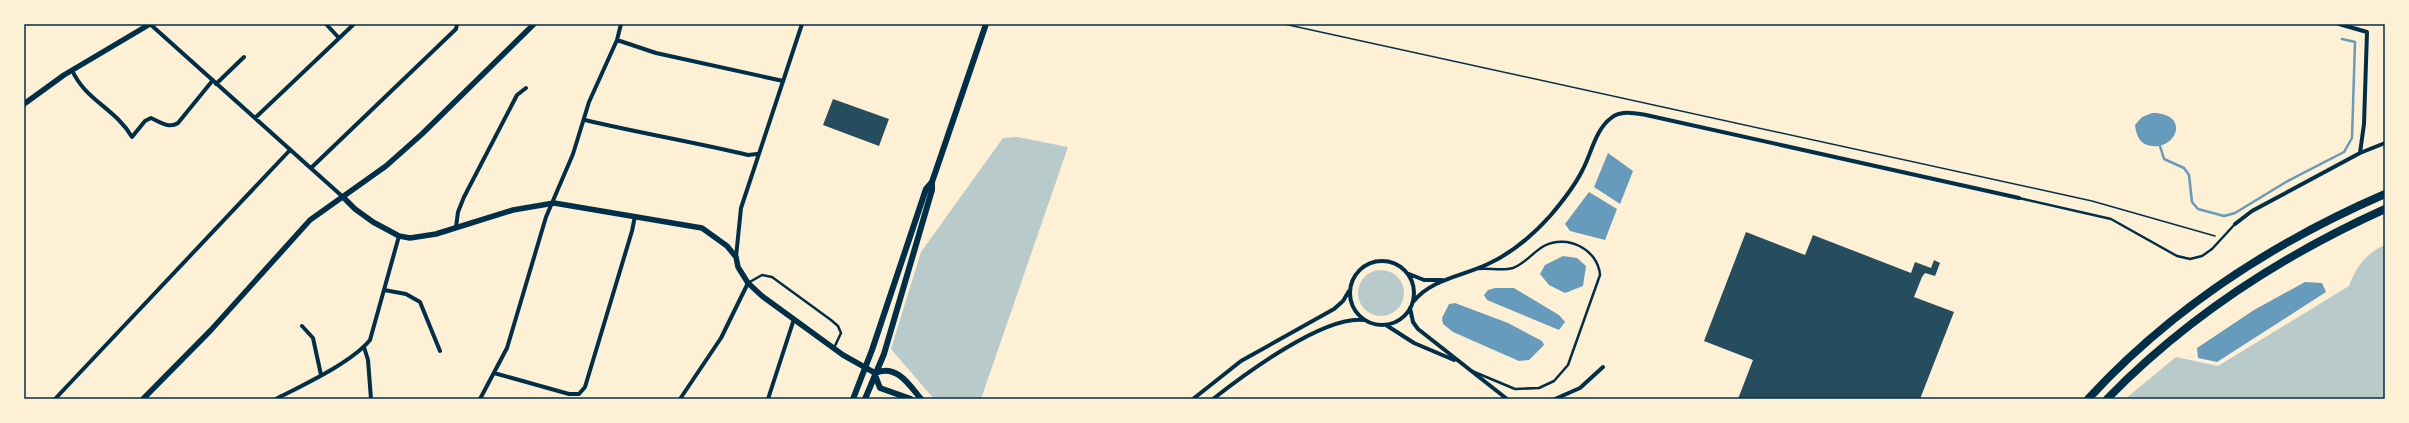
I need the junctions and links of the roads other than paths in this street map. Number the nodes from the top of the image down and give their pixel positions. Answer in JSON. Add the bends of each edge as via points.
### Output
{"nodes":[{"id":1,"x":150,"y":24,"type":"edge"},
{"id":2,"x":326,"y":24,"type":"edge"},
{"id":3,"x":354,"y":24,"type":"edge"},
{"id":4,"x":457,"y":24,"type":"edge"},
{"id":5,"x":621,"y":24,"type":"edge"},
{"id":6,"x":802,"y":24,"type":"edge"},
{"id":7,"x":986,"y":24,"type":"edge"},
{"id":8,"x":2339,"y":24,"type":"edge"},
{"id":9,"x":533,"y":25,"type":"edge"},
{"id":10,"x":339,"y":38,"type":"junction"},
{"id":11,"x":617,"y":40,"type":"junction"},
{"id":12,"x":244,"y":57,"type":"dead end"},
{"id":13,"x":72,"y":70,"type":"junction"},
{"id":14,"x":213,"y":80,"type":"junction"},
{"id":15,"x":783,"y":81,"type":"junction"},
{"id":16,"x":216,"y":84,"type":"junction"},
{"id":17,"x":526,"y":88,"type":"dead end"},
{"id":18,"x":24,"y":104,"type":"edge"},
{"id":19,"x":254,"y":118,"type":"junction"},
{"id":20,"x":585,"y":120,"type":"junction"},
{"id":21,"x":2385,"y":143,"type":"edge"},
{"id":22,"x":290,"y":150,"type":"junction"},
{"id":23,"x":2360,"y":153,"type":"junction"},
{"id":24,"x":757,"y":154,"type":"junction"},
{"id":25,"x":311,"y":168,"type":"junction"},
{"id":26,"x":932,"y":182,"type":"junction"},
{"id":27,"x":2385,"y":194,"type":"edge"},
{"id":28,"x":343,"y":197,"type":"junction"},
{"id":29,"x":2019,"y":198,"type":"joint"},
{"id":30,"x":554,"y":203,"type":"junction"},
{"id":31,"x":2385,"y":209,"type":"edge"},
{"id":32,"x":635,"y":216,"type":"junction"},
{"id":33,"x":2235,"y":224,"type":"joint"},
{"id":34,"x":456,"y":227,"type":"junction"},
{"id":35,"x":399,"y":236,"type":"junction"},
{"id":36,"x":736,"y":257,"type":"junction"},
{"id":37,"x":1477,"y":269,"type":"junction"},
{"id":38,"x":1406,"y":272,"type":"junction"},
{"id":39,"x":1447,"y":280,"type":"junction"},
{"id":40,"x":748,"y":283,"type":"junction"},
{"id":41,"x":1350,"y":289,"type":"junction"},
{"id":42,"x":384,"y":290,"type":"junction"},
{"id":43,"x":1412,"y":302,"type":"junction"},
{"id":44,"x":1410,"y":308,"type":"junction"},
{"id":45,"x":794,"y":319,"type":"junction"},
{"id":46,"x":1365,"y":320,"type":"junction"},
{"id":47,"x":1384,"y":325,"type":"junction"},
{"id":48,"x":302,"y":326,"type":"dead end"},
{"id":49,"x":364,"y":347,"type":"junction"},
{"id":50,"x":833,"y":348,"type":"junction"},
{"id":51,"x":440,"y":351,"type":"dead end"},
{"id":52,"x":1460,"y":363,"type":"junction"},
{"id":53,"x":1603,"y":367,"type":"dead end"},
{"id":54,"x":866,"y":369,"type":"junction"},
{"id":55,"x":1467,"y":369,"type":"junction"},
{"id":56,"x":494,"y":372,"type":"junction"},
{"id":57,"x":874,"y":373,"type":"junction"},
{"id":58,"x":321,"y":375,"type":"junction"},
{"id":59,"x":1500,"y":394,"type":"junction"},
{"id":60,"x":55,"y":399,"type":"edge"},
{"id":61,"x":143,"y":399,"type":"edge"},
{"id":62,"x":276,"y":399,"type":"edge"},
{"id":63,"x":371,"y":399,"type":"edge"},
{"id":64,"x":480,"y":399,"type":"edge"},
{"id":65,"x":680,"y":399,"type":"edge"},
{"id":66,"x":768,"y":399,"type":"edge"},
{"id":67,"x":853,"y":399,"type":"edge"},
{"id":68,"x":865,"y":399,"type":"edge"},
{"id":69,"x":911,"y":399,"type":"edge"},
{"id":70,"x":921,"y":399,"type":"edge"},
{"id":71,"x":1193,"y":399,"type":"edge"},
{"id":72,"x":1213,"y":399,"type":"edge"},
{"id":73,"x":1506,"y":399,"type":"edge"},
{"id":74,"x":1512,"y":399,"type":"edge"},
{"id":75,"x":1555,"y":399,"type":"edge"},
{"id":76,"x":2088,"y":399,"type":"edge"},
{"id":77,"x":2107,"y":399,"type":"edge"}],
"edges":[{"from":1,"to":13,"type":"street"},
{"from":1,"to":14,"type":"street"},
{"from":2,"to":10,"type":"street"},
{"from":3,"to":10,"type":"street"},
{"from":4,"to":25,"type":"street","via":[[456,29]]},
{"from":5,"to":11,"type":"street"},
{"from":6,"to":15,"type":"street"},
{"from":7,"to":26,"type":"main road"},
{"from":8,"to":23,"type":"street","via":[[2367,32],[2364,124]]},
{"from":9,"to":28,"type":"street","via":[[422,134],[386,166]]},
{"from":10,"to":19,"type":"street"},
{"from":11,"to":15,"type":"street","via":[[656,53]]},
{"from":11,"to":20,"type":"street","via":[[596,84]]},
{"from":12,"to":16,"type":"street"},
{"from":13,"to":14,"type":"street","via":[[76,80],[89,96],[127,128],[132,137],[145,121],[151,118],[166,125],[178,123]]},
{"from":13,"to":18,"type":"street"},
{"from":14,"to":16,"type":"street"},
{"from":15,"to":24,"type":"street"},
{"from":16,"to":19,"type":"street"},
{"from":17,"to":34,"type":"street","via":[[517,95],[464,197]]},
{"from":19,"to":22,"type":"street"},
{"from":20,"to":24,"type":"street","via":[[748,155]]},
{"from":20,"to":30,"type":"street"},
{"from":21,"to":23,"type":"street"},
{"from":22,"to":25,"type":"street"},
{"from":22,"to":60,"type":"street"},
{"from":23,"to":33,"type":"street","via":[[2252,211]]},
{"from":24,"to":36,"type":"street","via":[[741,208]]},
{"from":25,"to":28,"type":"street"},
{"from":26,"to":54,"type":"main road","via":[[926,189]]},
{"from":26,"to":57,"type":"main road","via":[[932,190],[884,354]]},
{"from":27,"to":76,"type":"highway","via":[[2301,234],[2213,290],[2132,354]]},
{"from":28,"to":35,"type":"street","via":[[355,210]]},
{"from":28,"to":61,"type":"street","via":[[310,220],[211,330]]},
{"from":29,"to":33,"type":"lane","via":[[2111,220],[2177,256],[2190,259],[2202,256],[2212,249]]},
{"from":29,"to":37,"type":"street","via":[[1625,113],[1614,116],[1600,130],[1579,177],[1549,217],[1513,250]]},
{"from":30,"to":32,"type":"street"},
{"from":30,"to":34,"type":"street","via":[[513,210]]},
{"from":30,"to":56,"type":"street","via":[[546,217],[507,348]]},
{"from":31,"to":77,"type":"highway","via":[[2299,251],[2248,283],[2157,350]]},
{"from":32,"to":36,"type":"street","via":[[706,229],[725,243]]},
{"from":32,"to":56,"type":"street","via":[[585,387],[579,394],[569,394]]},
{"from":34,"to":35,"type":"street","via":[[422,238]]},
{"from":35,"to":42,"type":"street"},
{"from":36,"to":40,"type":"street","via":[[738,267]]},
{"from":37,"to":39,"type":"street"},
{"from":37,"to":55,"type":"lane","via":[[1512,268],[1544,246],[1568,243],[1577,244],[1591,253],[1599,266],[1600,275],[1568,365],[1554,381],[1539,388],[1515,389]]},
{"from":38,"to":39,"type":"street","via":[[1424,280]]},
{"from":38,"to":41,"type":"street","via":[[1390,262],[1372,263],[1356,274]]},
{"from":38,"to":43,"type":"street","via":[[1412,283]]},
{"from":39,"to":43,"type":"street","via":[[1426,290]]},
{"from":40,"to":45,"type":"street"},
{"from":40,"to":50,"type":"lane","via":[[762,275],[772,277],[831,320],[841,333]]},
{"from":40,"to":65,"type":"street","via":[[717,345]]},
{"from":41,"to":46,"type":"street","via":[[1352,304]]},
{"from":41,"to":71,"type":"street","via":[[1344,301],[1334,310],[1241,361]]},
{"from":42,"to":49,"type":"street","via":[[373,332]]},
{"from":42,"to":51,"type":"street","via":[[406,294],[420,302]]},
{"from":43,"to":44,"type":"street"},
{"from":44,"to":47,"type":"street","via":[[1402,318]]},
{"from":44,"to":52,"type":"street","via":[[1416,326]]},
{"from":45,"to":50,"type":"street"},
{"from":45,"to":66,"type":"street"},
{"from":46,"to":47,"type":"street"},
{"from":46,"to":72,"type":"street","via":[[1348,319],[1330,325],[1266,361]]},
{"from":47,"to":52,"type":"street","via":[[1414,343]]},
{"from":48,"to":58,"type":"street","via":[[312,338]]},
{"from":49,"to":58,"type":"street"},
{"from":49,"to":63,"type":"street","via":[[368,360]]},
{"from":50,"to":54,"type":"street"},
{"from":52,"to":55,"type":"street"},
{"from":53,"to":75,"type":"street","via":[[1580,388]]},
{"from":54,"to":57,"type":"street"},
{"from":54,"to":67,"type":"main road"},
{"from":55,"to":59,"type":"street"},
{"from":56,"to":64,"type":"street"},
{"from":57,"to":68,"type":"main road"},
{"from":57,"to":69,"type":"main road","via":[[880,388]]},
{"from":57,"to":70,"type":"main road","via":[[884,369],[891,370]]},
{"from":58,"to":62,"type":"street"},
{"from":59,"to":73,"type":"street"},
{"from":59,"to":74,"type":"street"}]}
